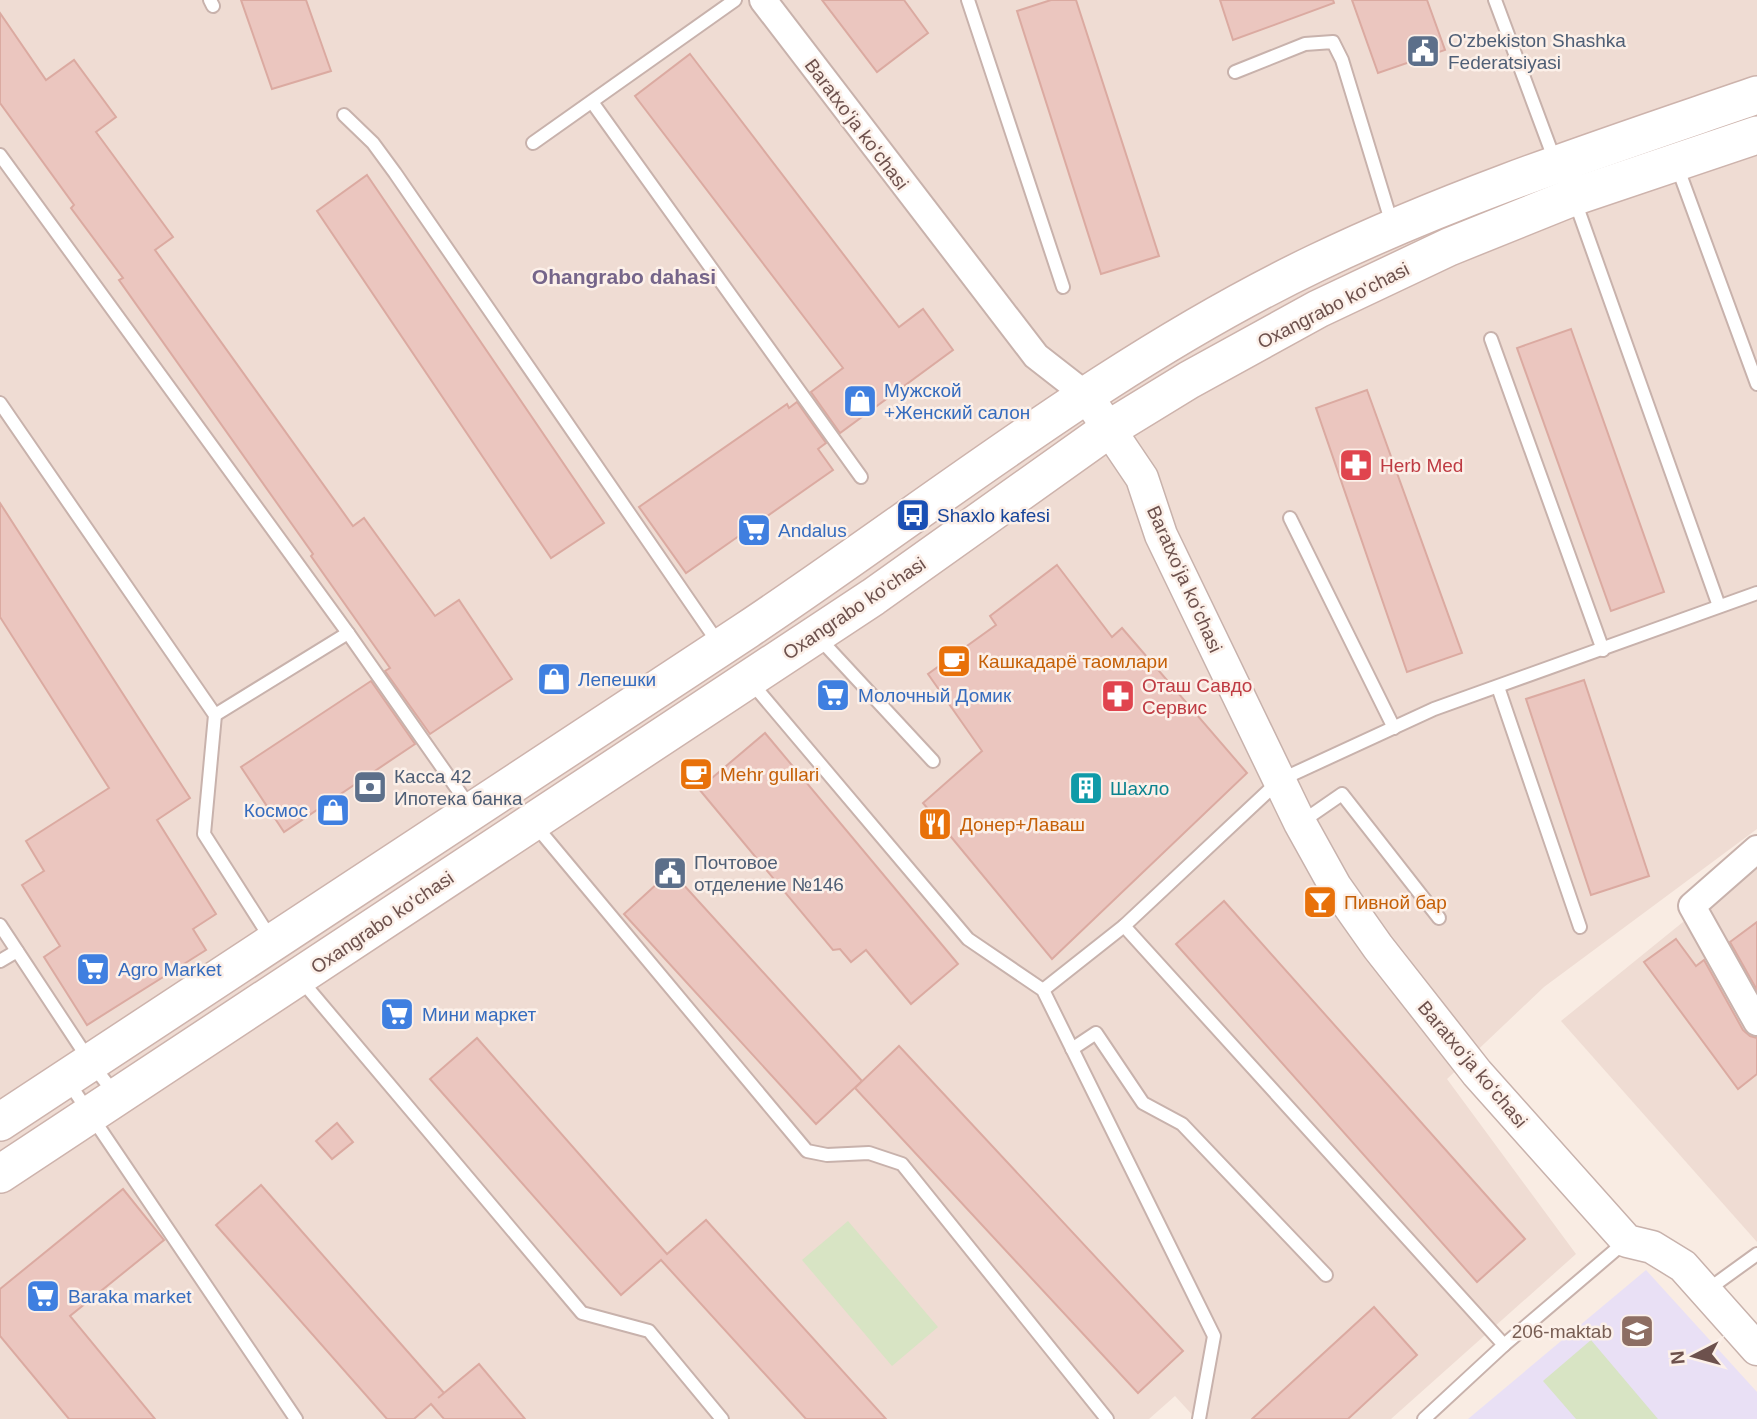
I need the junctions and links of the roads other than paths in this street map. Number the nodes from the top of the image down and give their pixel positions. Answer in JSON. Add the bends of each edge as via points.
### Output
{"nodes":[{"id":1,"x":735,"y":0,"type":"edge"},
{"id":2,"x":763,"y":0,"type":"edge"},
{"id":3,"x":968,"y":0,"type":"edge"},
{"id":4,"x":1496,"y":0,"type":"edge"},
{"id":5,"x":1235,"y":72,"type":"dead end"},
{"id":6,"x":1757,"y":95,"type":"edge"},
{"id":7,"x":592,"y":102,"type":"junction"},
{"id":8,"x":344,"y":115,"type":"dead end"},
{"id":9,"x":1757,"y":135,"type":"edge"},
{"id":10,"x":533,"y":143,"type":"dead end"},
{"id":11,"x":0,"y":155,"type":"edge"},
{"id":12,"x":1675,"y":162,"type":"junction"},
{"id":13,"x":1557,"y":164,"type":"junction"},
{"id":14,"x":1573,"y":197,"type":"junction"},
{"id":15,"x":1393,"y":228,"type":"junction"},
{"id":16,"x":1063,"y":287,"type":"dead end"},
{"id":17,"x":1491,"y":339,"type":"dead end"},
{"id":18,"x":1757,"y":384,"type":"edge"},
{"id":19,"x":1086,"y":395,"type":"junction"},
{"id":20,"x":0,"y":403,"type":"edge"},
{"id":21,"x":1109,"y":429,"type":"junction"},
{"id":22,"x":861,"y":477,"type":"dead end"},
{"id":23,"x":1290,"y":518,"type":"dead end"},
{"id":24,"x":1757,"y":593,"type":"edge"},
{"id":25,"x":1720,"y":606,"type":"junction"},
{"id":26,"x":348,"y":633,"type":"junction"},
{"id":27,"x":816,"y":634,"type":"junction"},
{"id":28,"x":722,"y":647,"type":"junction"},
{"id":29,"x":1603,"y":650,"type":"junction"},
{"id":30,"x":748,"y":679,"type":"junction"},
{"id":31,"x":1497,"y":687,"type":"junction"},
{"id":32,"x":215,"y":715,"type":"junction"},
{"id":33,"x":1394,"y":728,"type":"junction"},
{"id":34,"x":933,"y":761,"type":"dead end"},
{"id":35,"x":1280,"y":780,"type":"junction"},
{"id":36,"x":473,"y":811,"type":"junction"},
{"id":37,"x":533,"y":822,"type":"junction"},
{"id":38,"x":1300,"y":823,"type":"junction"},
{"id":39,"x":1757,"y":849,"type":"edge"},
{"id":40,"x":1439,"y":918,"type":"dead end"},
{"id":41,"x":0,"y":925,"type":"edge"},
{"id":42,"x":1124,"y":926,"type":"junction"},
{"id":43,"x":1580,"y":927,"type":"dead end"},
{"id":44,"x":273,"y":942,"type":"junction"},
{"id":45,"x":17,"y":951,"type":"junction"},
{"id":46,"x":0,"y":961,"type":"edge"},
{"id":47,"x":298,"y":977,"type":"junction"},
{"id":48,"x":1043,"y":990,"type":"junction"},
{"id":49,"x":1757,"y":1022,"type":"edge"},
{"id":50,"x":1072,"y":1049,"type":"junction"},
{"id":51,"x":79,"y":1071,"type":"junction"},
{"id":52,"x":104,"y":1106,"type":"junction"},
{"id":53,"x":0,"y":1122,"type":"edge"},
{"id":54,"x":0,"y":1174,"type":"edge"},
{"id":55,"x":1627,"y":1241,"type":"junction"},
{"id":56,"x":1757,"y":1254,"type":"edge"},
{"id":57,"x":1326,"y":1275,"type":"dead end"},
{"id":58,"x":1706,"y":1291,"type":"junction"},
{"id":59,"x":1504,"y":1345,"type":"junction"},
{"id":60,"x":1757,"y":1349,"type":"edge"},
{"id":61,"x":296,"y":1419,"type":"edge"},
{"id":62,"x":723,"y":1419,"type":"edge"},
{"id":63,"x":1107,"y":1419,"type":"edge"},
{"id":64,"x":1199,"y":1419,"type":"edge"},
{"id":65,"x":1424,"y":1419,"type":"edge"}],
"edges":[{"from":1,"to":7,"type":"lane"},
{"from":2,"to":19,"type":"street","name":"Baratxoʻja koʻchasi","via":[[1036,356]]},
{"from":3,"to":16,"type":"lane"},
{"from":4,"to":13,"type":"lane"},
{"from":5,"to":15,"type":"lane","via":[[1305,44],[1333,42]]},
{"from":6,"to":13,"type":"main road"},
{"from":7,"to":10,"type":"lane"},
{"from":7,"to":22,"type":"lane"},
{"from":8,"to":28,"type":"lane","via":[[396,173]]},
{"from":9,"to":12,"type":"main road","name":"Oxangrabo ko'chasi"},
{"from":11,"to":26,"type":"lane"},
{"from":12,"to":14,"type":"main road","name":"Oxangrabo ko'chasi"},
{"from":12,"to":18,"type":"lane"},
{"from":13,"to":15,"type":"main road"},
{"from":14,"to":21,"type":"main road","name":"Oxangrabo ko'chasi","via":[[1449,247],[1318,309]]},
{"from":14,"to":25,"type":"lane"},
{"from":15,"to":19,"type":"main road","via":[[1241,303]]},
{"from":17,"to":29,"type":"lane"},
{"from":19,"to":21,"type":"street","name":"Baratxoʻja koʻchasi"},
{"from":19,"to":28,"type":"main road"},
{"from":20,"to":32,"type":"lane"},
{"from":21,"to":27,"type":"main road","name":"Oxangrabo ko'chasi"},
{"from":21,"to":35,"type":"street","name":"Baratxoʻja koʻchasi","via":[[1142,478],[1161,535]]},
{"from":23,"to":33,"type":"lane"},
{"from":24,"to":25,"type":"lane"},
{"from":25,"to":29,"type":"lane"},
{"from":26,"to":32,"type":"lane"},
{"from":26,"to":36,"type":"lane"},
{"from":27,"to":30,"type":"main road","name":"Oxangrabo ko'chasi"},
{"from":27,"to":34,"type":"lane"},
{"from":28,"to":30,"type":"street"},
{"from":28,"to":36,"type":"main road"},
{"from":29,"to":31,"type":"lane"},
{"from":30,"to":37,"type":"main road","name":"Oxangrabo ko'chasi"},
{"from":30,"to":48,"type":"lane","via":[[968,939]]},
{"from":31,"to":33,"type":"lane"},
{"from":31,"to":43,"type":"lane"},
{"from":32,"to":44,"type":"lane","via":[[204,834]]},
{"from":33,"to":35,"type":"lane"},
{"from":35,"to":38,"type":"street","name":"Baratxoʻja koʻchasi"},
{"from":35,"to":42,"type":"lane"},
{"from":36,"to":44,"type":"main road"},
{"from":37,"to":47,"type":"main road","name":"Oxangrabo ko'chasi"},
{"from":37,"to":63,"type":"lane","via":[[807,1151],[869,1153],[902,1164]]},
{"from":38,"to":40,"type":"lane","via":[[1342,794]]},
{"from":38,"to":55,"type":"street","name":"Baratxoʻja koʻchasi","via":[[1335,886],[1386,958],[1477,1073]]},
{"from":39,"to":49,"type":"street","via":[[1692,906]]},
{"from":41,"to":45,"type":"lane"},
{"from":42,"to":48,"type":"lane"},
{"from":42,"to":59,"type":"lane"},
{"from":44,"to":51,"type":"main road"},
{"from":45,"to":46,"type":"lane"},
{"from":45,"to":51,"type":"lane"},
{"from":47,"to":52,"type":"main road","name":"Oxangrabo ko'chasi"},
{"from":47,"to":62,"type":"lane","via":[[582,1313],[649,1331]]},
{"from":48,"to":50,"type":"lane"},
{"from":50,"to":57,"type":"lane","via":[[1096,1033],[1143,1103],[1182,1124]]},
{"from":50,"to":64,"type":"lane","via":[[1214,1336]]},
{"from":51,"to":52,"type":"lane"},
{"from":51,"to":52,"type":"lane"},
{"from":51,"to":53,"type":"main road"},
{"from":52,"to":54,"type":"main road","name":"Oxangrabo ko'chasi"},
{"from":52,"to":61,"type":"lane"},
{"from":55,"to":58,"type":"street","via":[[1652,1247],[1673,1259]]},
{"from":55,"to":59,"type":"lane"},
{"from":56,"to":58,"type":"lane"},
{"from":58,"to":60,"type":"street"},
{"from":59,"to":65,"type":"lane"}]}
